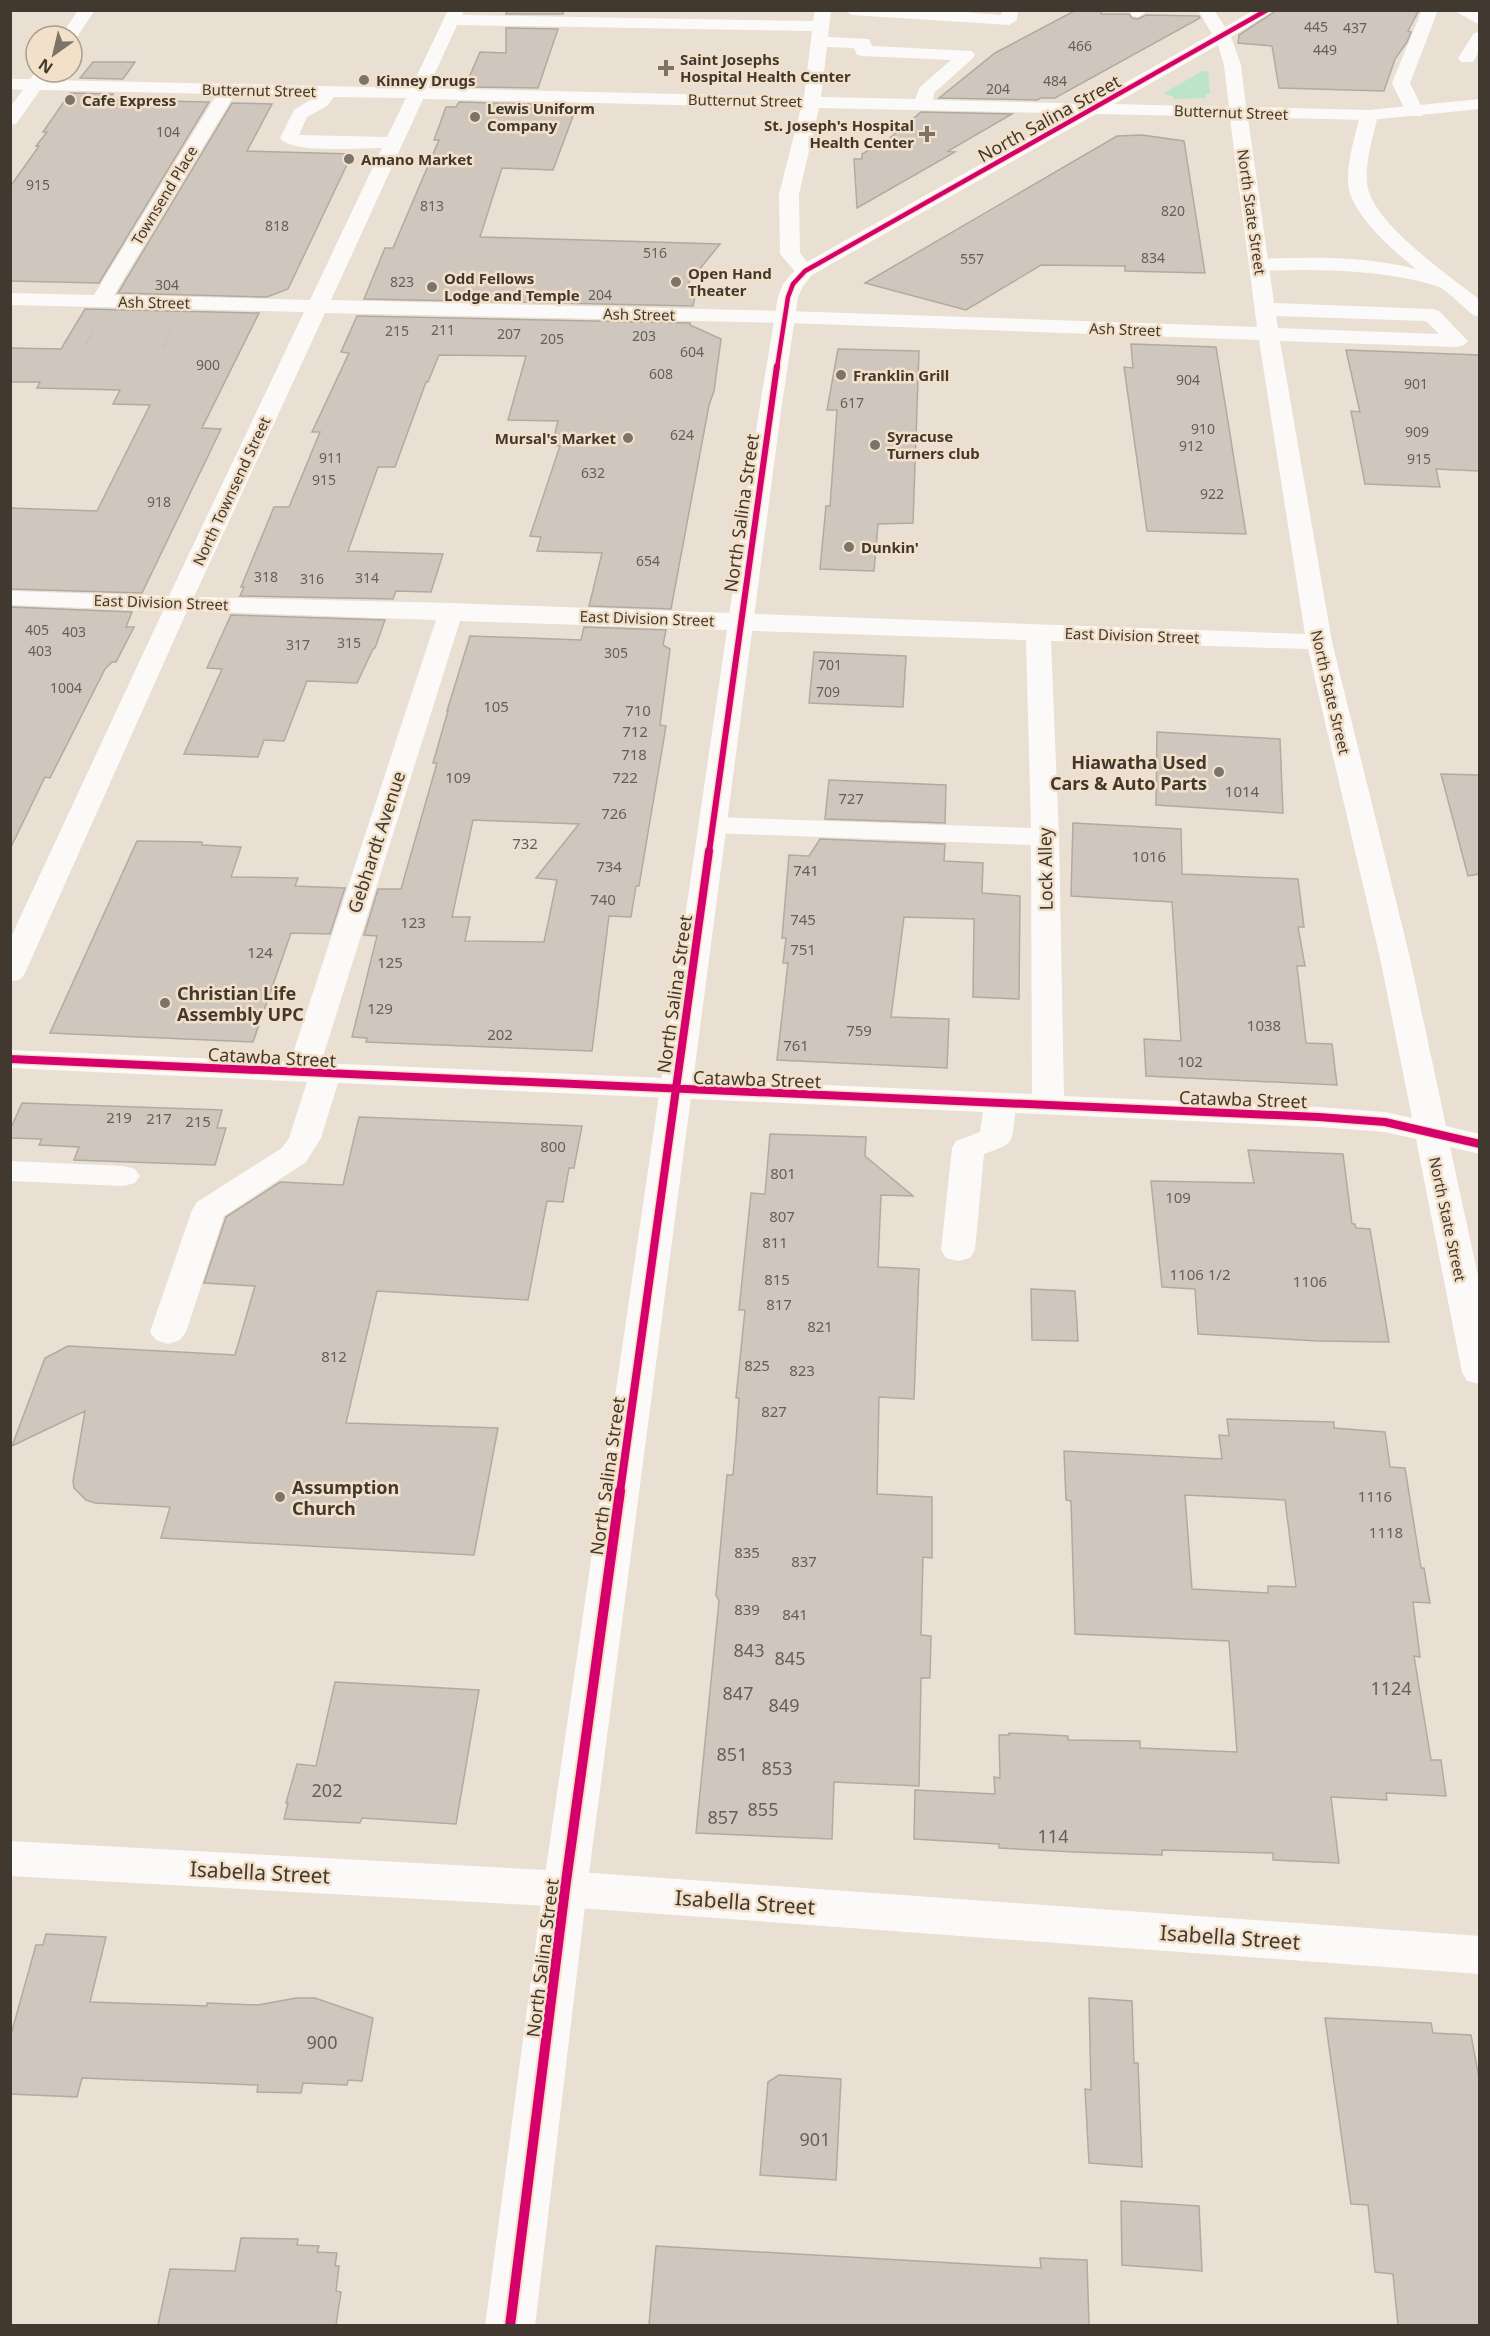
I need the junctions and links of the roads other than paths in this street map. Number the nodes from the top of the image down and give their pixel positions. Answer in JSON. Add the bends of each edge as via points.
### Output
{"nodes":[{"id":1,"x":87,"y":10,"type":"edge"},
{"id":2,"x":852,"y":10,"type":"edge"},
{"id":3,"x":1010,"y":10,"type":"edge"},
{"id":4,"x":1206,"y":10,"type":"edge"},
{"id":5,"x":1267,"y":10,"type":"edge"},
{"id":6,"x":1430,"y":10,"type":"edge"},
{"id":7,"x":1461,"y":10,"type":"edge"},
{"id":8,"x":454,"y":15,"type":"edge"},
{"id":9,"x":499,"y":16,"type":"edge"},
{"id":10,"x":1479,"y":20,"type":"edge"},
{"id":11,"x":77,"y":24,"type":"edge"},
{"id":12,"x":821,"y":26,"type":"edge"},
{"id":13,"x":1222,"y":36,"type":"junction"},
{"id":14,"x":1479,"y":37,"type":"edge"},
{"id":15,"x":1467,"y":58,"type":"dead end"},
{"id":16,"x":84,"y":81,"type":"edge"},
{"id":17,"x":36,"y":84,"type":"edge"},
{"id":18,"x":229,"y":89,"type":"junction"},
{"id":19,"x":328,"y":91,"type":"junction"},
{"id":20,"x":418,"y":93,"type":"junction"},
{"id":21,"x":812,"y":101,"type":"junction"},
{"id":22,"x":923,"y":104,"type":"junction"},
{"id":23,"x":1479,"y":104,"type":"edge"},
{"id":24,"x":1096,"y":108,"type":"junction"},
{"id":25,"x":1238,"y":111,"type":"junction"},
{"id":26,"x":1414,"y":112,"type":"junction"},
{"id":27,"x":1369,"y":115,"type":"junction"},
{"id":28,"x":10,"y":120,"type":"edge"},
{"id":29,"x":395,"y":143,"type":"junction"},
{"id":30,"x":1259,"y":266,"type":"junction"},
{"id":31,"x":805,"y":271,"type":"junction"},
{"id":32,"x":1455,"y":289,"type":"junction"},
{"id":33,"x":10,"y":299,"type":"edge"},
{"id":34,"x":100,"y":301,"type":"junction"},
{"id":35,"x":318,"y":306,"type":"junction"},
{"id":36,"x":1479,"y":311,"type":"edge"},
{"id":37,"x":787,"y":317,"type":"junction"},
{"id":38,"x":1266,"y":321,"type":"junction"},
{"id":39,"x":10,"y":598,"type":"edge"},
{"id":40,"x":179,"y":602,"type":"junction"},
{"id":41,"x":451,"y":611,"type":"junction"},
{"id":42,"x":741,"y":622,"type":"junction"},
{"id":43,"x":1038,"y":632,"type":"junction"},
{"id":44,"x":1319,"y":642,"type":"junction"},
{"id":45,"x":713,"y":825,"type":"junction"},
{"id":46,"x":1045,"y":837,"type":"junction"},
{"id":47,"x":10,"y":973,"type":"edge"},
{"id":48,"x":10,"y":1059,"type":"edge"},
{"id":49,"x":314,"y":1074,"type":"junction"},
{"id":50,"x":675,"y":1090,"type":"junction"},
{"id":51,"x":1000,"y":1104,"type":"junction"},
{"id":52,"x":1048,"y":1106,"type":"junction"},
{"id":53,"x":1430,"y":1131,"type":"junction"},
{"id":54,"x":1479,"y":1144,"type":"edge"},
{"id":55,"x":10,"y":1171,"type":"edge"},
{"id":56,"x":123,"y":1176,"type":"dead end"},
{"id":57,"x":958,"y":1250,"type":"dead end"},
{"id":58,"x":1471,"y":1290,"type":"edge"},
{"id":59,"x":168,"y":1332,"type":"dead end"},
{"id":60,"x":1479,"y":1372,"type":"edge"},
{"id":61,"x":10,"y":1858,"type":"edge"},
{"id":62,"x":565,"y":1889,"type":"junction"},
{"id":63,"x":1479,"y":1955,"type":"edge"},
{"id":64,"x":510,"y":2325,"type":"edge"}],
"edges":[{"from":1,"to":11,"type":"main road"},
{"from":2,"to":3,"type":"main road","via":[[1009,20]]},
{"from":4,"to":13,"type":"main road","name":"North State Street"},
{"from":5,"to":13,"type":"main road","name":"North Salina Street"},
{"from":6,"to":26,"type":"main road","via":[[1401,83]]},
{"from":7,"to":10,"type":"main road"},
{"from":8,"to":9,"type":"main road"},
{"from":8,"to":20,"type":"main road","name":"North Townsend Street"},
{"from":9,"to":12,"type":"main road"},
{"from":12,"to":21,"type":"main road"},
{"from":12,"to":22,"type":"main road","via":[[863,43],[863,51],[966,55],[926,91]]},
{"from":13,"to":24,"type":"main road","name":"North Salina Street"},
{"from":13,"to":25,"type":"main road","name":"North State Street","via":[[1233,62]]},
{"from":14,"to":15,"type":"main road"},
{"from":16,"to":18,"type":"main road","name":"Butternut Street"},
{"from":17,"to":28,"type":"main road"},
{"from":18,"to":19,"type":"main road","name":"Butternut Street"},
{"from":18,"to":34,"type":"main road","name":"Townsend Place"},
{"from":19,"to":20,"type":"main road","name":"Butternut Street"},
{"from":19,"to":29,"type":"main road","via":[[321,103],[299,114],[289,138],[302,142]]},
{"from":20,"to":21,"type":"main road","name":"Butternut Street"},
{"from":20,"to":29,"type":"main road","name":"North Townsend Street"},
{"from":21,"to":22,"type":"main road","name":"Butternut Street"},
{"from":21,"to":31,"type":"main road","via":[[789,194],[790,254]]},
{"from":22,"to":24,"type":"main road","name":"Butternut Street"},
{"from":23,"to":26,"type":"main road","name":"Butternut Street"},
{"from":24,"to":25,"type":"main road","name":"Butternut Street"},
{"from":24,"to":31,"type":"main road","name":"North Salina Street"},
{"from":25,"to":27,"type":"main road","name":"Butternut Street"},
{"from":25,"to":30,"type":"main road","name":"North State Street"},
{"from":26,"to":27,"type":"main road","name":"Butternut Street"},
{"from":27,"to":32,"type":"main road","via":[[1357,182],[1365,208],[1397,242]]},
{"from":29,"to":35,"type":"main road","name":"North Townsend Street"},
{"from":30,"to":32,"type":"main road","via":[[1328,262],[1379,266]]},
{"from":30,"to":38,"type":"main road","name":"North State Street"},
{"from":31,"to":37,"type":"main road","name":"North Salina Street","via":[[793,284]]},
{"from":32,"to":36,"type":"main road"},
{"from":33,"to":34,"type":"main road","name":"Ash Street"},
{"from":34,"to":35,"type":"main road","name":"Ash Street"},
{"from":35,"to":37,"type":"main road","name":"Ash Street"},
{"from":35,"to":40,"type":"main road","name":"North Townsend Street"},
{"from":37,"to":38,"type":"main road","name":"Ash Street"},
{"from":37,"to":42,"type":"main road","name":"North Salina Street"},
{"from":38,"to":38,"type":"main road","via":[[1457,341],[1432,315]]},
{"from":38,"to":44,"type":"main road","name":"North State Street"},
{"from":39,"to":40,"type":"main road","name":"East Division Street"},
{"from":40,"to":41,"type":"main road","name":"East Division Street"},
{"from":40,"to":47,"type":"main road","name":"North Townsend Street"},
{"from":41,"to":42,"type":"main road","name":"East Division Street"},
{"from":41,"to":49,"type":"main road","name":"Gebhardt Avenue"},
{"from":42,"to":43,"type":"main road","name":"East Division Street"},
{"from":42,"to":45,"type":"main road","name":"North Salina Street"},
{"from":43,"to":44,"type":"main road","name":"East Division Street"},
{"from":43,"to":46,"type":"main road","name":"Lock Alley"},
{"from":44,"to":53,"type":"main road","name":"North State Street","via":[[1395,958]]},
{"from":45,"to":46,"type":"main road"},
{"from":45,"to":50,"type":"main road","name":"North Salina Street"},
{"from":46,"to":52,"type":"main road","name":"Lock Alley"},
{"from":48,"to":49,"type":"main road","name":"Catawba Street"},
{"from":49,"to":50,"type":"main road","name":"Catawba Street"},
{"from":49,"to":59,"type":"main road","name":"Gebhardt Avenue","via":[[305,1138],[294,1155],[209,1210]]},
{"from":50,"to":51,"type":"main road","name":"Catawba Street"},
{"from":50,"to":62,"type":"main road","name":"North Salina Street"},
{"from":51,"to":52,"type":"main road","name":"Catawba Street"},
{"from":51,"to":57,"type":"main road","via":[[996,1137],[968,1148]]},
{"from":52,"to":53,"type":"main road","name":"Catawba Street","via":[[1319,1117],[1385,1122]]},
{"from":53,"to":54,"type":"main road","name":"Catawba Street"},
{"from":53,"to":58,"type":"main road","name":"North State Street"},
{"from":55,"to":56,"type":"main road"},
{"from":58,"to":60,"type":"main road","name":"North State Street"},
{"from":61,"to":62,"type":"main road","name":"Isabella Street"},
{"from":62,"to":63,"type":"main road","name":"Isabella Street"},
{"from":62,"to":64,"type":"main road","name":"North Salina Street"}]}
